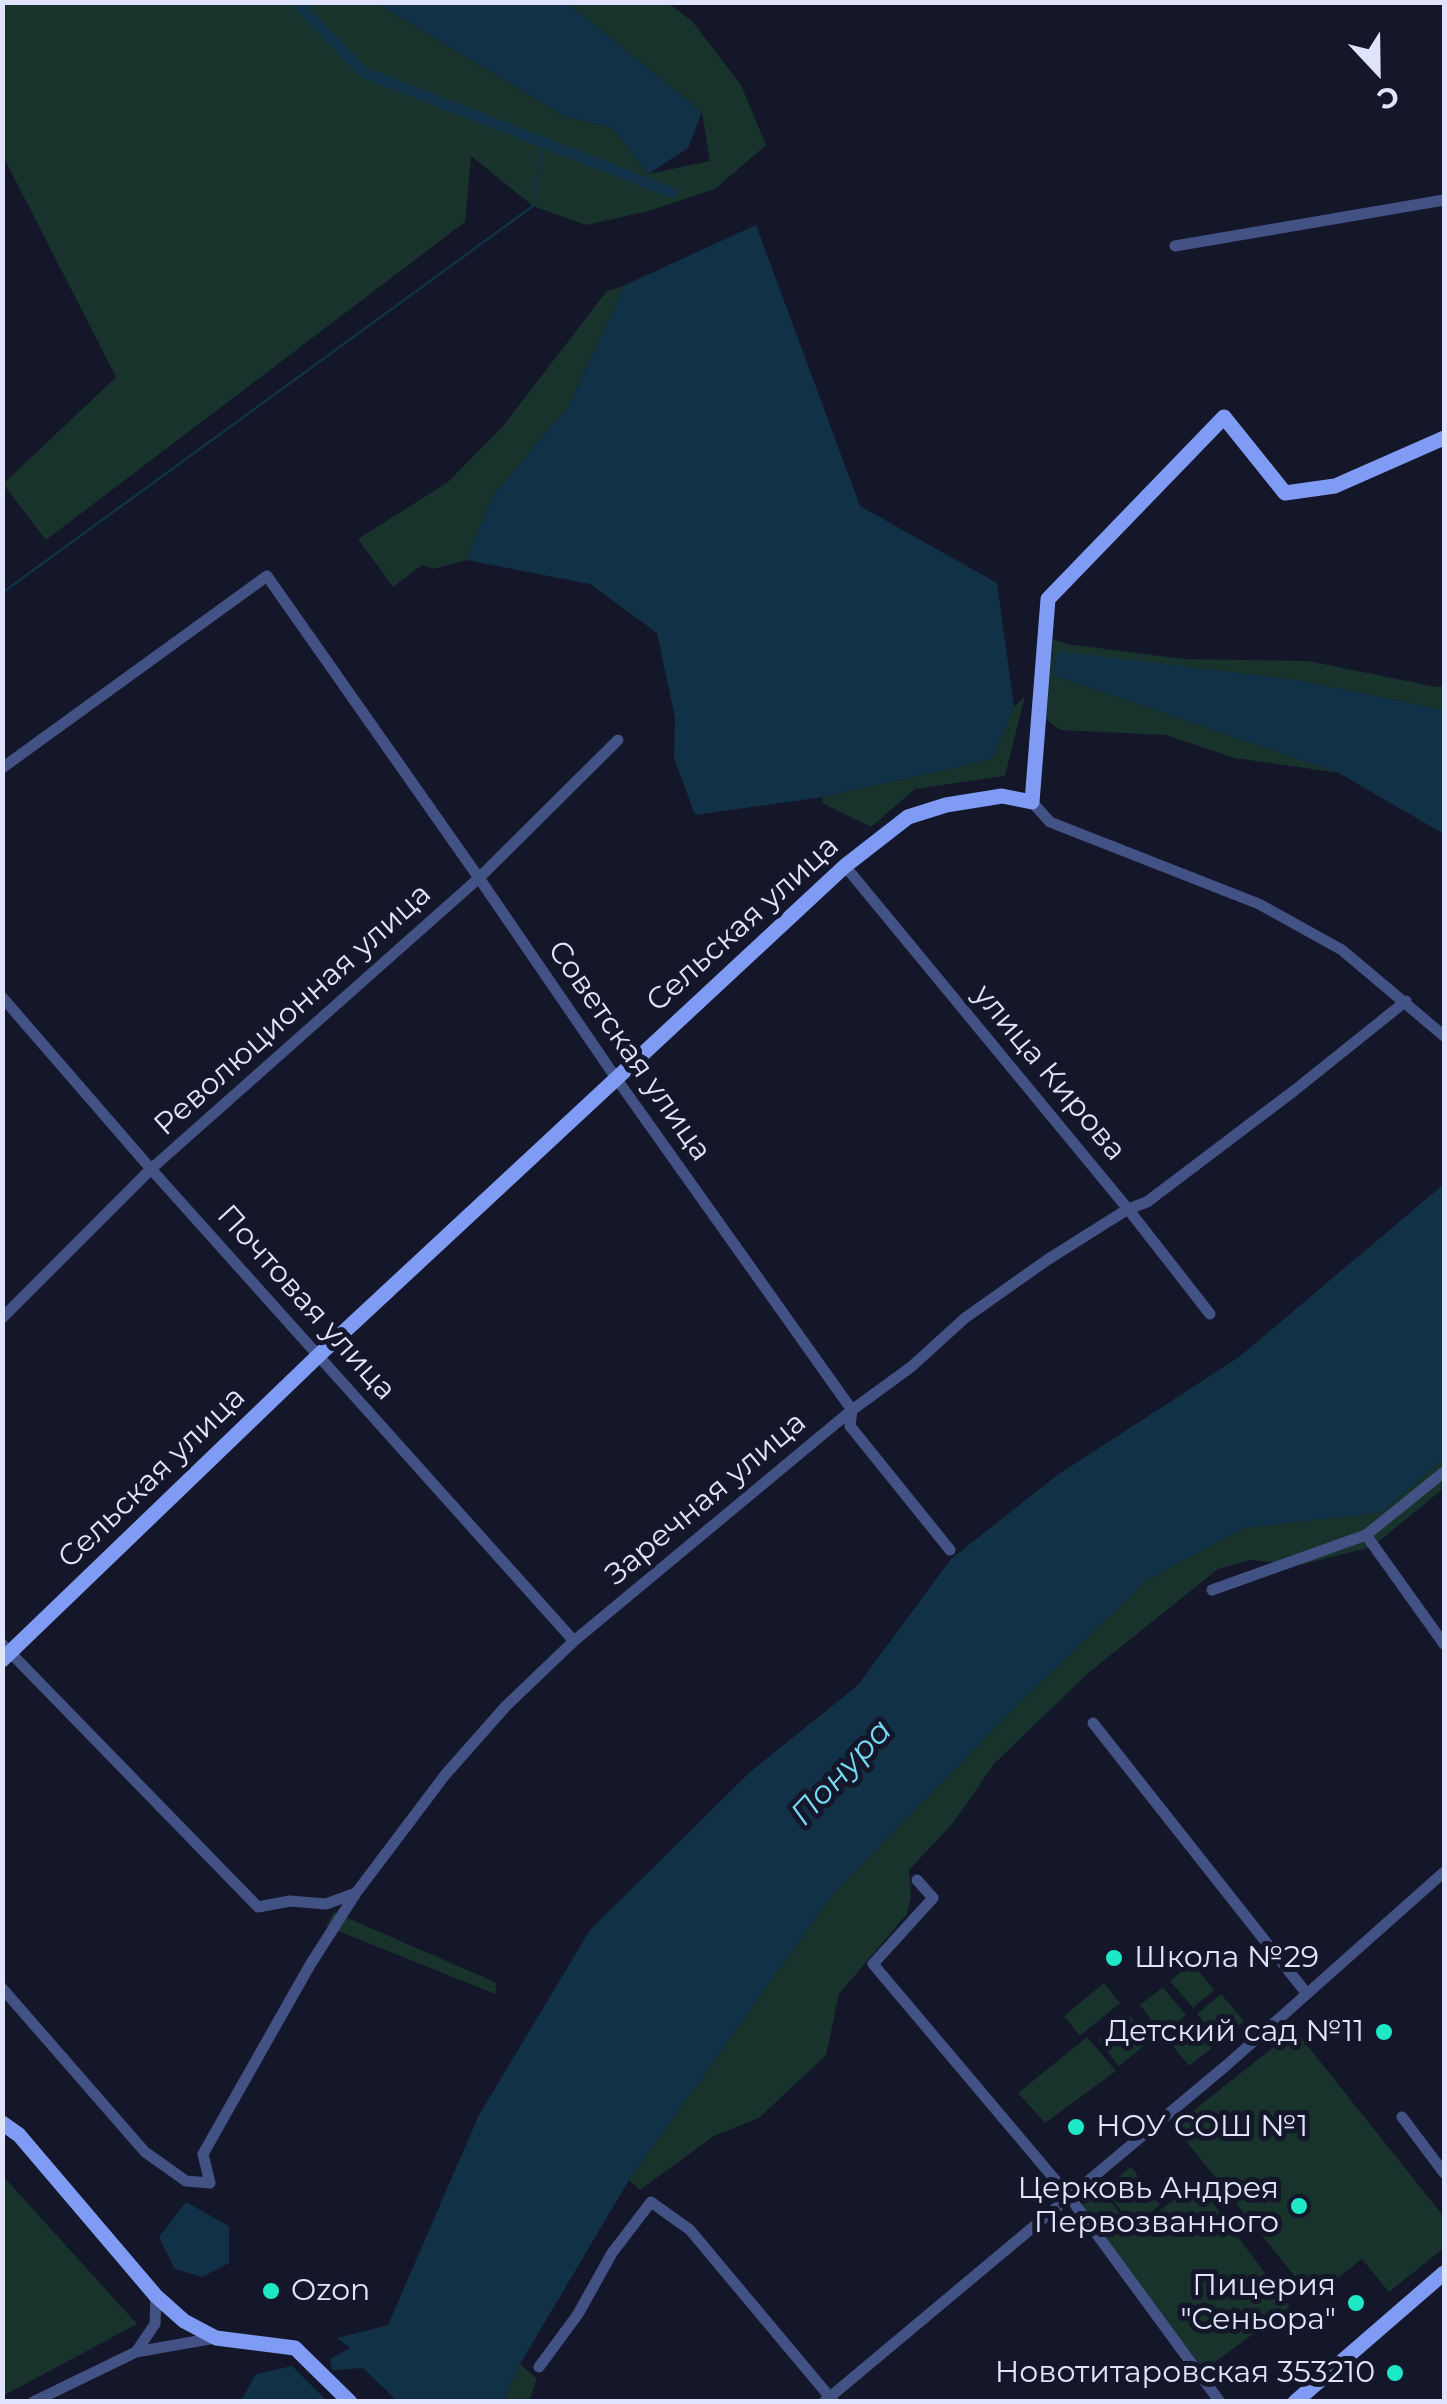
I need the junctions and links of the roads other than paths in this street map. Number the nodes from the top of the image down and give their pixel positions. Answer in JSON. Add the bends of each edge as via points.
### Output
{"nodes":[{"id":1,"x":1444,"y":200,"type":"edge"},
{"id":2,"x":1176,"y":246,"type":"dead end"},
{"id":3,"x":1444,"y":438,"type":"edge"},
{"id":4,"x":618,"y":740,"type":"dead end"},
{"id":5,"x":2,"y":768,"type":"edge"},
{"id":6,"x":1032,"y":802,"type":"junction"},
{"id":7,"x":845,"y":866,"type":"junction"},
{"id":8,"x":479,"y":878,"type":"junction"},
{"id":9,"x":2,"y":997,"type":"edge"},
{"id":10,"x":1406,"y":1000,"type":"junction"},
{"id":11,"x":1444,"y":1036,"type":"edge"},
{"id":12,"x":616,"y":1078,"type":"junction"},
{"id":13,"x":151,"y":1169,"type":"junction"},
{"id":14,"x":1128,"y":1208,"type":"junction"},
{"id":15,"x":1210,"y":1314,"type":"dead end"},
{"id":16,"x":2,"y":1318,"type":"edge"},
{"id":17,"x":320,"y":1354,"type":"junction"},
{"id":18,"x":852,"y":1410,"type":"junction"},
{"id":19,"x":1444,"y":1472,"type":"edge"},
{"id":20,"x":1366,"y":1535,"type":"junction"},
{"id":21,"x":950,"y":1550,"type":"dead end"},
{"id":22,"x":1212,"y":1590,"type":"dead end"},
{"id":23,"x":574,"y":1641,"type":"junction"},
{"id":24,"x":1444,"y":1644,"type":"edge"},
{"id":25,"x":5,"y":1652,"type":"edge"},
{"id":26,"x":1093,"y":1724,"type":"dead end"},
{"id":27,"x":1444,"y":1872,"type":"edge"},
{"id":28,"x":917,"y":1880,"type":"dead end"},
{"id":29,"x":356,"y":1893,"type":"junction"},
{"id":30,"x":2,"y":1988,"type":"edge"},
{"id":31,"x":1307,"y":1994,"type":"junction"},
{"id":32,"x":1402,"y":2118,"type":"dead end"},
{"id":33,"x":2,"y":2123,"type":"edge"},
{"id":34,"x":1444,"y":2173,"type":"edge"},
{"id":35,"x":1068,"y":2195,"type":"junction"},
{"id":36,"x":1444,"y":2273,"type":"edge"},
{"id":37,"x":156,"y":2296,"type":"junction"},
{"id":38,"x":216,"y":2338,"type":"junction"},
{"id":39,"x":136,"y":2352,"type":"junction"},
{"id":40,"x":539,"y":2367,"type":"dead end"},
{"id":41,"x":829,"y":2400,"type":"edge"},
{"id":42,"x":33,"y":2402,"type":"edge"},
{"id":43,"x":350,"y":2402,"type":"edge"},
{"id":44,"x":1220,"y":2402,"type":"edge"},
{"id":45,"x":1294,"y":2402,"type":"edge"}],
"edges":[{"from":1,"to":2,"type":"street"},
{"from":3,"to":6,"type":"street","via":[[1335,486],[1285,493],[1224,417],[1048,600]]},
{"from":4,"to":8,"type":"street","name":"Революционная улица"},
{"from":5,"to":8,"type":"street","name":"Советская улица","via":[[267,576]]},
{"from":6,"to":7,"type":"street","name":"Сельская улица","via":[[1002,796],[908,817]]},
{"from":6,"to":10,"type":"street","via":[[1050,822],[1259,904],[1342,950]]},
{"from":7,"to":12,"type":"street","name":"Сельская улица"},
{"from":7,"to":14,"type":"street","name":"улица Кирова"},
{"from":8,"to":12,"type":"street","name":"Советская улица"},
{"from":8,"to":13,"type":"street","name":"Революционная улица"},
{"from":9,"to":13,"type":"street","name":"Почтовая улица"},
{"from":10,"to":11,"type":"street"},
{"from":10,"to":14,"type":"street","name":"Заречная улица","via":[[1147,1202]]},
{"from":12,"to":17,"type":"street","name":"Сельская улица"},
{"from":12,"to":18,"type":"street","name":"Советская улица"},
{"from":13,"to":16,"type":"street","name":"Революционная улица"},
{"from":13,"to":17,"type":"street","name":"Почтовая улица"},
{"from":14,"to":15,"type":"street","name":"улица Кирова"},
{"from":14,"to":18,"type":"street","name":"Заречная улица","via":[[965,1318]]},
{"from":17,"to":23,"type":"street","name":"Почтовая улица"},
{"from":17,"to":25,"type":"street","name":"Сельская улица"},
{"from":18,"to":21,"type":"street","name":"Советская улица","via":[[850,1426]]},
{"from":18,"to":23,"type":"street","name":"Заречная улица"},
{"from":19,"to":20,"type":"street"},
{"from":20,"to":22,"type":"street"},
{"from":20,"to":24,"type":"street"},
{"from":23,"to":29,"type":"street","name":"Заречная улица","via":[[445,1775]]},
{"from":25,"to":29,"type":"street","via":[[258,1907],[326,1904]]},
{"from":26,"to":31,"type":"street"},
{"from":27,"to":31,"type":"street"},
{"from":28,"to":35,"type":"street","via":[[933,1898],[873,1964]]},
{"from":29,"to":30,"type":"street","name":"Заречная улица","via":[[204,2154],[210,2183],[186,2181],[145,2152]]},
{"from":31,"to":35,"type":"street"},
{"from":32,"to":34,"type":"street"},
{"from":33,"to":37,"type":"street"},
{"from":35,"to":41,"type":"street"},
{"from":35,"to":44,"type":"street"},
{"from":36,"to":45,"type":"street"},
{"from":37,"to":38,"type":"street"},
{"from":37,"to":39,"type":"street","via":[[155,2324]]},
{"from":38,"to":39,"type":"street"},
{"from":38,"to":43,"type":"street","via":[[295,2348]]},
{"from":39,"to":42,"type":"street"},
{"from":40,"to":41,"type":"street","via":[[651,2202],[690,2230]]}]}
